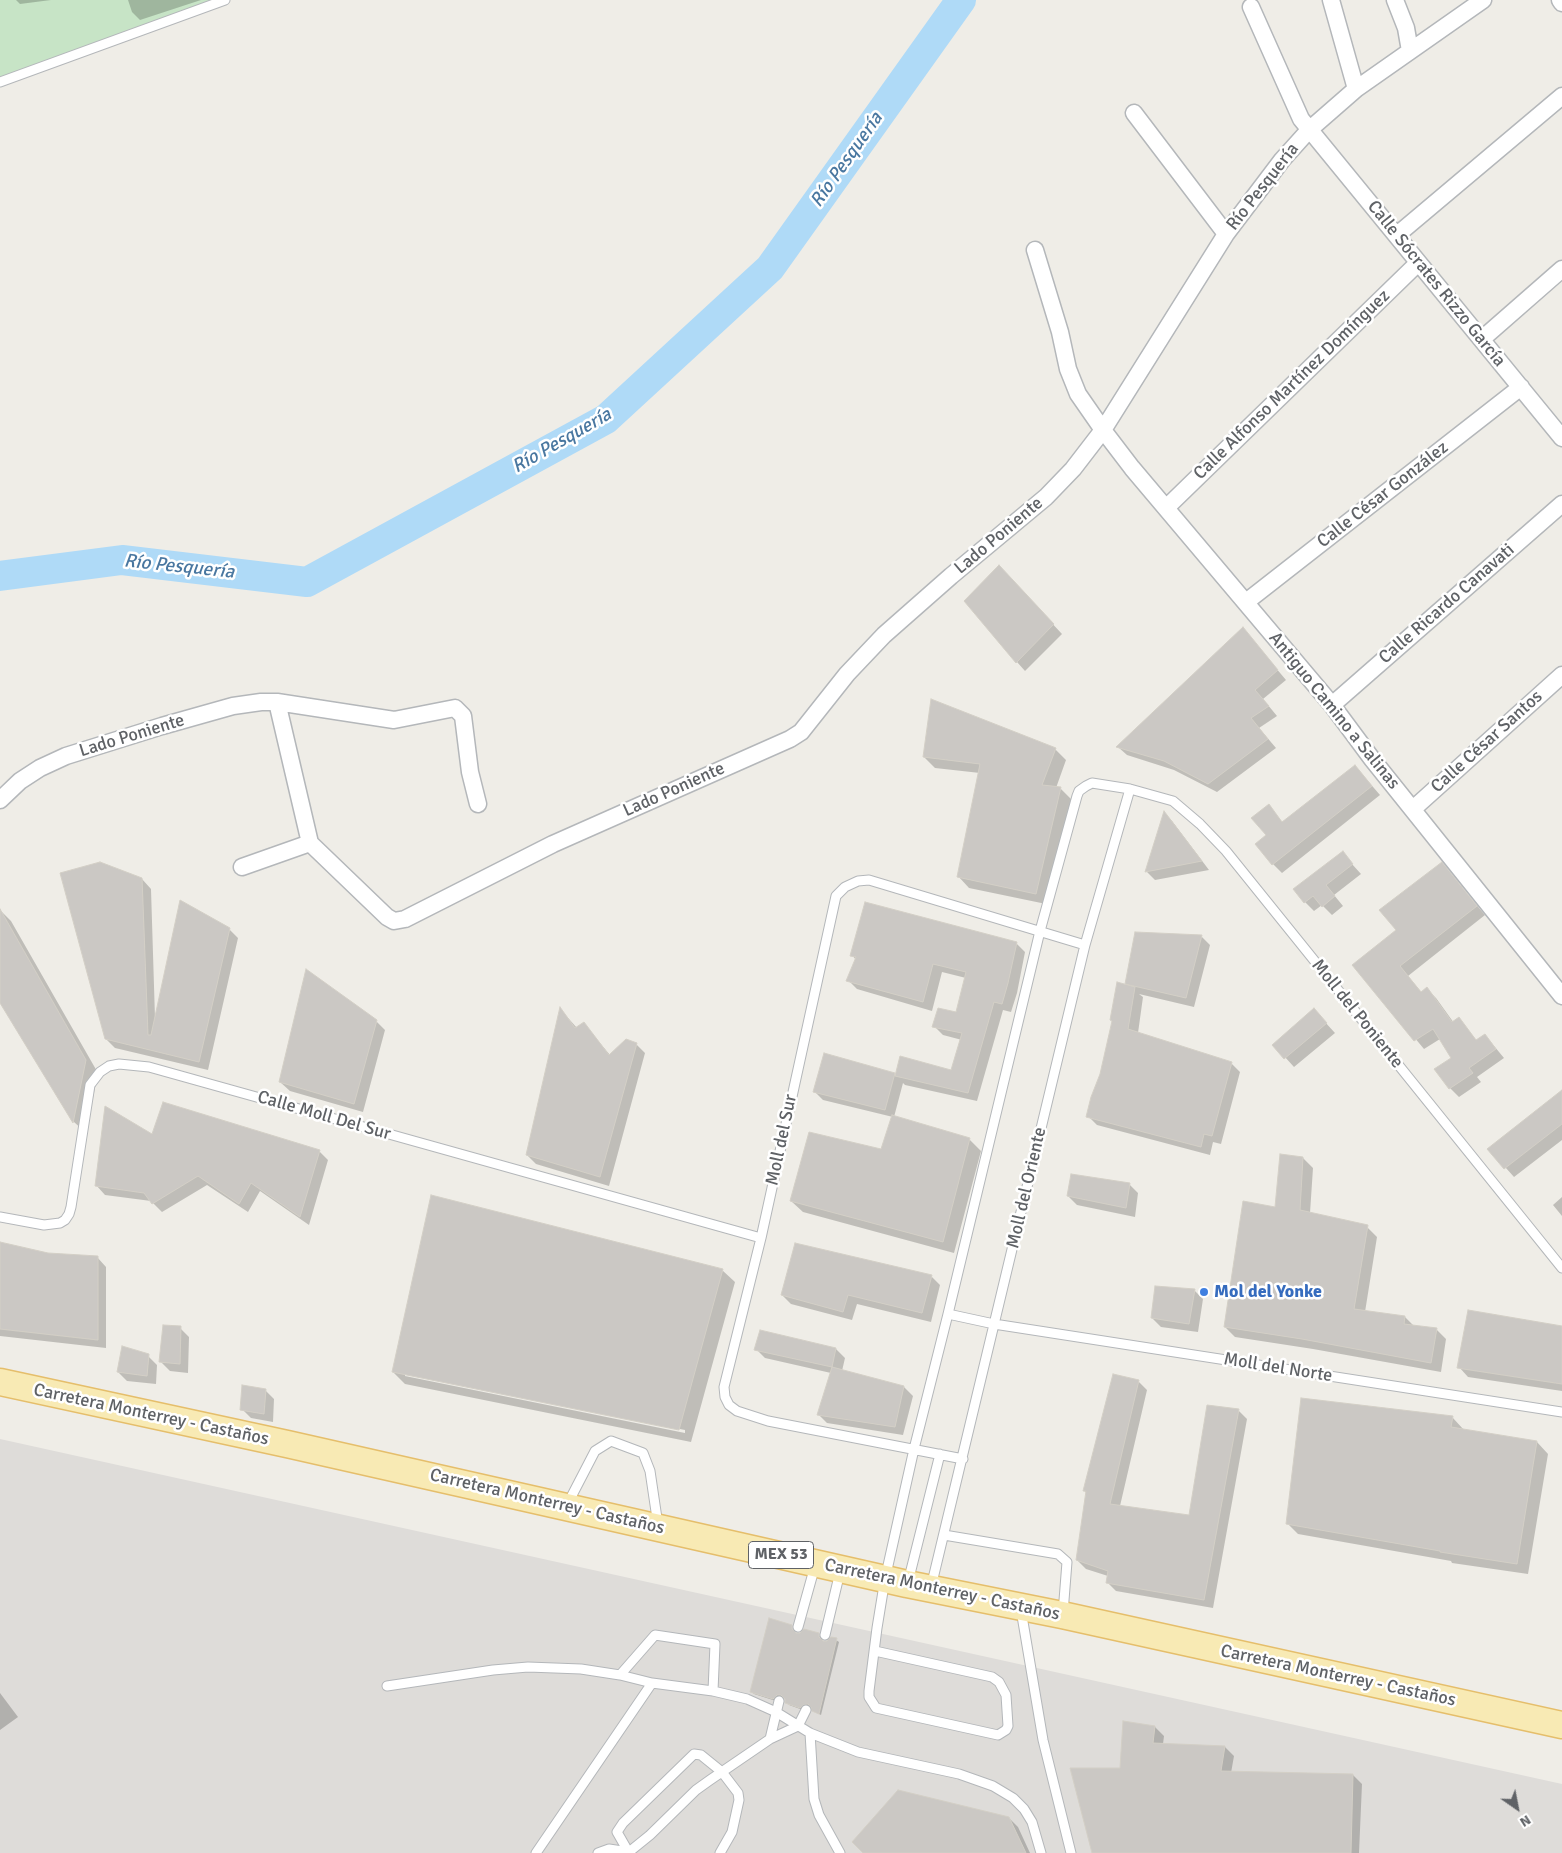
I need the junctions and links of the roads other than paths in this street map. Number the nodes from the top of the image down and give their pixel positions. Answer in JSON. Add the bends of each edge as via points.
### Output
{"nodes":[{"id":1,"x":226,"y":0,"type":"edge"},
{"id":2,"x":1330,"y":0,"type":"edge"},
{"id":3,"x":1395,"y":0,"type":"edge"},
{"id":4,"x":1483,"y":0,"type":"edge"},
{"id":5,"x":1252,"y":7,"type":"dead end"},
{"id":6,"x":1410,"y":51,"type":"junction"},
{"id":7,"x":0,"y":82,"type":"edge"},
{"id":8,"x":1356,"y":88,"type":"junction"},
{"id":9,"x":1562,"y":96,"type":"edge"},
{"id":10,"x":1134,"y":113,"type":"dead end"},
{"id":11,"x":1309,"y":130,"type":"junction"},
{"id":12,"x":1226,"y":234,"type":"junction"},
{"id":13,"x":1397,"y":235,"type":"junction"},
{"id":14,"x":1035,"y":250,"type":"dead end"},
{"id":15,"x":1418,"y":263,"type":"junction"},
{"id":16,"x":1562,"y":269,"type":"edge"},
{"id":17,"x":1482,"y":339,"type":"junction"},
{"id":18,"x":1521,"y":387,"type":"junction"},
{"id":19,"x":1103,"y":430,"type":"junction"},
{"id":20,"x":1562,"y":438,"type":"edge"},
{"id":21,"x":1562,"y":504,"type":"edge"},
{"id":22,"x":1166,"y":508,"type":"junction"},
{"id":23,"x":1246,"y":602,"type":"junction"},
{"id":24,"x":1562,"y":675,"type":"edge"},
{"id":25,"x":277,"y":702,"type":"junction"},
{"id":26,"x":1332,"y":705,"type":"junction"},
{"id":27,"x":1130,"y":789,"type":"junction"},
{"id":28,"x":0,"y":800,"type":"edge"},
{"id":29,"x":478,"y":804,"type":"dead end"},
{"id":30,"x":1413,"y":809,"type":"junction"},
{"id":31,"x":310,"y":844,"type":"junction"},
{"id":32,"x":242,"y":867,"type":"dead end"},
{"id":33,"x":1040,"y":931,"type":"junction"},
{"id":34,"x":1085,"y":945,"type":"junction"},
{"id":35,"x":1562,"y":996,"type":"edge"},
{"id":36,"x":0,"y":1217,"type":"edge"},
{"id":37,"x":761,"y":1238,"type":"junction"},
{"id":38,"x":1562,"y":1268,"type":"edge"},
{"id":39,"x":948,"y":1314,"type":"junction"},
{"id":40,"x":994,"y":1324,"type":"junction"},
{"id":41,"x":0,"y":1382,"type":"edge"},
{"id":42,"x":1562,"y":1412,"type":"edge"},
{"id":43,"x":914,"y":1449,"type":"junction"},
{"id":44,"x":940,"y":1454,"type":"junction"},
{"id":45,"x":963,"y":1459,"type":"junction"},
{"id":46,"x":566,"y":1507,"type":"junction"},
{"id":47,"x":658,"y":1527,"type":"junction"},
{"id":48,"x":944,"y":1535,"type":"junction"},
{"id":49,"x":828,"y":1566,"type":"junction"},
{"id":50,"x":908,"y":1584,"type":"junction"},
{"id":51,"x":1020,"y":1607,"type":"junction"},
{"id":52,"x":1062,"y":1615,"type":"junction"},
{"id":53,"x":798,"y":1627,"type":"dead end"},
{"id":54,"x":825,"y":1635,"type":"dead end"},
{"id":55,"x":875,"y":1650,"type":"junction"},
{"id":56,"x":620,"y":1675,"type":"junction"},
{"id":57,"x":652,"y":1683,"type":"junction"},
{"id":58,"x":387,"y":1686,"type":"dead end"},
{"id":59,"x":713,"y":1691,"type":"junction"},
{"id":60,"x":779,"y":1701,"type":"dead end"},
{"id":61,"x":806,"y":1710,"type":"dead end"},
{"id":62,"x":776,"y":1712,"type":"junction"},
{"id":63,"x":1562,"y":1725,"type":"edge"},
{"id":64,"x":798,"y":1726,"type":"junction"},
{"id":65,"x":810,"y":1733,"type":"junction"},
{"id":66,"x":770,"y":1739,"type":"junction"},
{"id":67,"x":722,"y":1772,"type":"junction"},
{"id":68,"x":536,"y":1853,"type":"edge"},
{"id":69,"x":598,"y":1853,"type":"edge"},
{"id":70,"x":629,"y":1853,"type":"edge"},
{"id":71,"x":720,"y":1853,"type":"edge"},
{"id":72,"x":840,"y":1853,"type":"edge"},
{"id":73,"x":1041,"y":1853,"type":"edge"},
{"id":74,"x":1071,"y":1853,"type":"edge"}],
"edges":[{"from":1,"to":7,"type":"lane"},
{"from":2,"to":8,"type":"street"},
{"from":3,"to":6,"type":"street","via":[[1406,28]]},
{"from":4,"to":6,"type":"street","name":"Río Pesquería"},
{"from":5,"to":11,"type":"street","name":"Calle Sócrates Rizzo García","via":[[1301,119]]},
{"from":6,"to":8,"type":"street","name":"Río Pesquería"},
{"from":8,"to":11,"type":"street","name":"Río Pesquería"},
{"from":9,"to":13,"type":"street"},
{"from":10,"to":12,"type":"street"},
{"from":11,"to":12,"type":"street","name":"Río Pesquería"},
{"from":11,"to":13,"type":"street","name":"Calle Sócrates Rizzo García"},
{"from":12,"to":19,"type":"street","name":"Río Pesquería"},
{"from":13,"to":15,"type":"street","name":"Calle Sócrates Rizzo García"},
{"from":14,"to":19,"type":"street","name":"Antiguo Camino a Salinas","via":[[1068,369],[1078,394]]},
{"from":15,"to":17,"type":"street","name":"Calle Sócrates Rizzo García"},
{"from":15,"to":22,"type":"street","name":"Calle Alfonso Martínez Domínguez"},
{"from":16,"to":17,"type":"street"},
{"from":17,"to":18,"type":"street","name":"Calle Sócrates Rizzo García"},
{"from":18,"to":20,"type":"street","name":"Calle Sócrates Rizzo García"},
{"from":18,"to":23,"type":"street","name":"Calle César González"},
{"from":19,"to":22,"type":"street","name":"Antiguo Camino a Salinas"},
{"from":19,"to":31,"type":"street","name":"Lado Poniente","via":[[1046,497],[884,635],[847,674],[805,727],[790,739],[553,844],[400,921],[387,917]]},
{"from":21,"to":26,"type":"street","name":"Calle Ricardo Canavati"},
{"from":22,"to":23,"type":"street","name":"Antiguo Camino a Salinas"},
{"from":23,"to":26,"type":"street","name":"Antiguo Camino a Salinas"},
{"from":24,"to":30,"type":"street","name":"Calle César Santos"},
{"from":25,"to":28,"type":"street","name":"Lado Poniente","via":[[233,706],[66,756],[20,781]]},
{"from":25,"to":29,"type":"street","name":"Lado Poniente","via":[[394,720],[455,708],[463,716],[470,772]]},
{"from":25,"to":31,"type":"street"},
{"from":26,"to":30,"type":"street","name":"Antiguo Camino a Salinas"},
{"from":27,"to":33,"type":"lane","name":"Moll del Poniente","via":[[1092,783],[1080,791]]},
{"from":27,"to":34,"type":"lane","name":"Moll del Oriente"},
{"from":27,"to":38,"type":"lane","name":"Moll del Poniente","via":[[1173,802],[1226,851]]},
{"from":30,"to":35,"type":"street","name":"Antiguo Camino a Salinas"},
{"from":31,"to":32,"type":"street"},
{"from":33,"to":34,"type":"lane","name":"Moll del Sur"},
{"from":33,"to":37,"type":"lane","name":"Moll del Sur","via":[[869,880],[845,887],[836,896]]},
{"from":33,"to":39,"type":"lane","name":"Moll del Poniente"},
{"from":34,"to":40,"type":"lane","name":"Moll del Oriente"},
{"from":36,"to":37,"type":"lane","name":"Calle Moll Del Sur","via":[[44,1225],[65,1220],[71,1207],[90,1085],[100,1072],[119,1064],[186,1078]]},
{"from":37,"to":43,"type":"lane","name":"Moll del Sur","via":[[724,1387],[729,1405],[737,1411],[768,1421]]},
{"from":39,"to":40,"type":"lane","name":"Moll del Norte"},
{"from":39,"to":43,"type":"lane","name":"Moll del Poniente"},
{"from":40,"to":42,"type":"lane","name":"Moll del Norte"},
{"from":40,"to":45,"type":"lane","name":"Moll del Oriente"},
{"from":41,"to":46,"type":"main road","name":"Carretera Monterrey - Castaños","number":"MEX 53"},
{"from":43,"to":44,"type":"lane","name":"Moll del Sur"},
{"from":43,"to":50,"type":"lane","name":"Moll del Poniente"},
{"from":44,"to":45,"type":"lane","name":"Moll del Sur"},
{"from":44,"to":50,"type":"lane"},
{"from":45,"to":48,"type":"lane","name":"Moll del Oriente"},
{"from":46,"to":47,"type":"main road","name":"Carretera Monterrey - Castaños","number":"MEX 53"},
{"from":46,"to":47,"type":"lane","via":[[595,1451],[611,1441],[643,1453],[650,1471]]},
{"from":47,"to":49,"type":"main road","name":"Carretera Monterrey - Castaños","number":"MEX 53"},
{"from":48,"to":50,"type":"lane","name":"Moll del Oriente"},
{"from":48,"to":52,"type":"lane","via":[[1058,1554],[1067,1562]]},
{"from":49,"to":50,"type":"main road","name":"Carretera Monterrey - Castaños","number":"MEX 53"},
{"from":49,"to":53,"type":"lane"},
{"from":49,"to":54,"type":"lane"},
{"from":50,"to":51,"type":"main road","name":"Carretera Monterrey - Castaños","number":"MEX 53"},
{"from":50,"to":55,"type":"lane"},
{"from":51,"to":52,"type":"main road","name":"Carretera Monterrey - Castaños","number":"MEX 53"},
{"from":51,"to":74,"type":"lane","via":[[1043,1740]]},
{"from":52,"to":63,"type":"main road","name":"Carretera Monterrey - Castaños","number":"MEX 53"},
{"from":55,"to":55,"type":"lane","via":[[869,1697],[876,1708],[998,1735],[1006,1730],[1006,1695],[992,1677]]},
{"from":56,"to":57,"type":"lane"},
{"from":56,"to":58,"type":"lane","via":[[581,1669],[528,1667]]},
{"from":56,"to":59,"type":"lane","via":[[655,1635],[715,1644]]},
{"from":57,"to":59,"type":"lane"},
{"from":57,"to":68,"type":"lane"},
{"from":59,"to":62,"type":"lane","via":[[747,1699]]},
{"from":60,"to":62,"type":"lane"},
{"from":61,"to":64,"type":"lane"},
{"from":62,"to":64,"type":"lane"},
{"from":62,"to":66,"type":"lane"},
{"from":64,"to":65,"type":"lane"},
{"from":64,"to":66,"type":"lane"},
{"from":65,"to":72,"type":"lane","via":[[814,1799]]},
{"from":65,"to":73,"type":"lane","via":[[858,1752],[959,1774],[993,1786],[1024,1809],[1032,1822]]},
{"from":66,"to":67,"type":"lane"},
{"from":67,"to":70,"type":"lane","via":[[696,1790]]},
{"from":67,"to":70,"type":"lane","via":[[701,1755],[694,1754],[617,1832]]},
{"from":67,"to":71,"type":"lane","via":[[738,1793],[739,1800],[732,1832]]},
{"from":69,"to":70,"type":"lane","via":[[608,1849]]}]}
